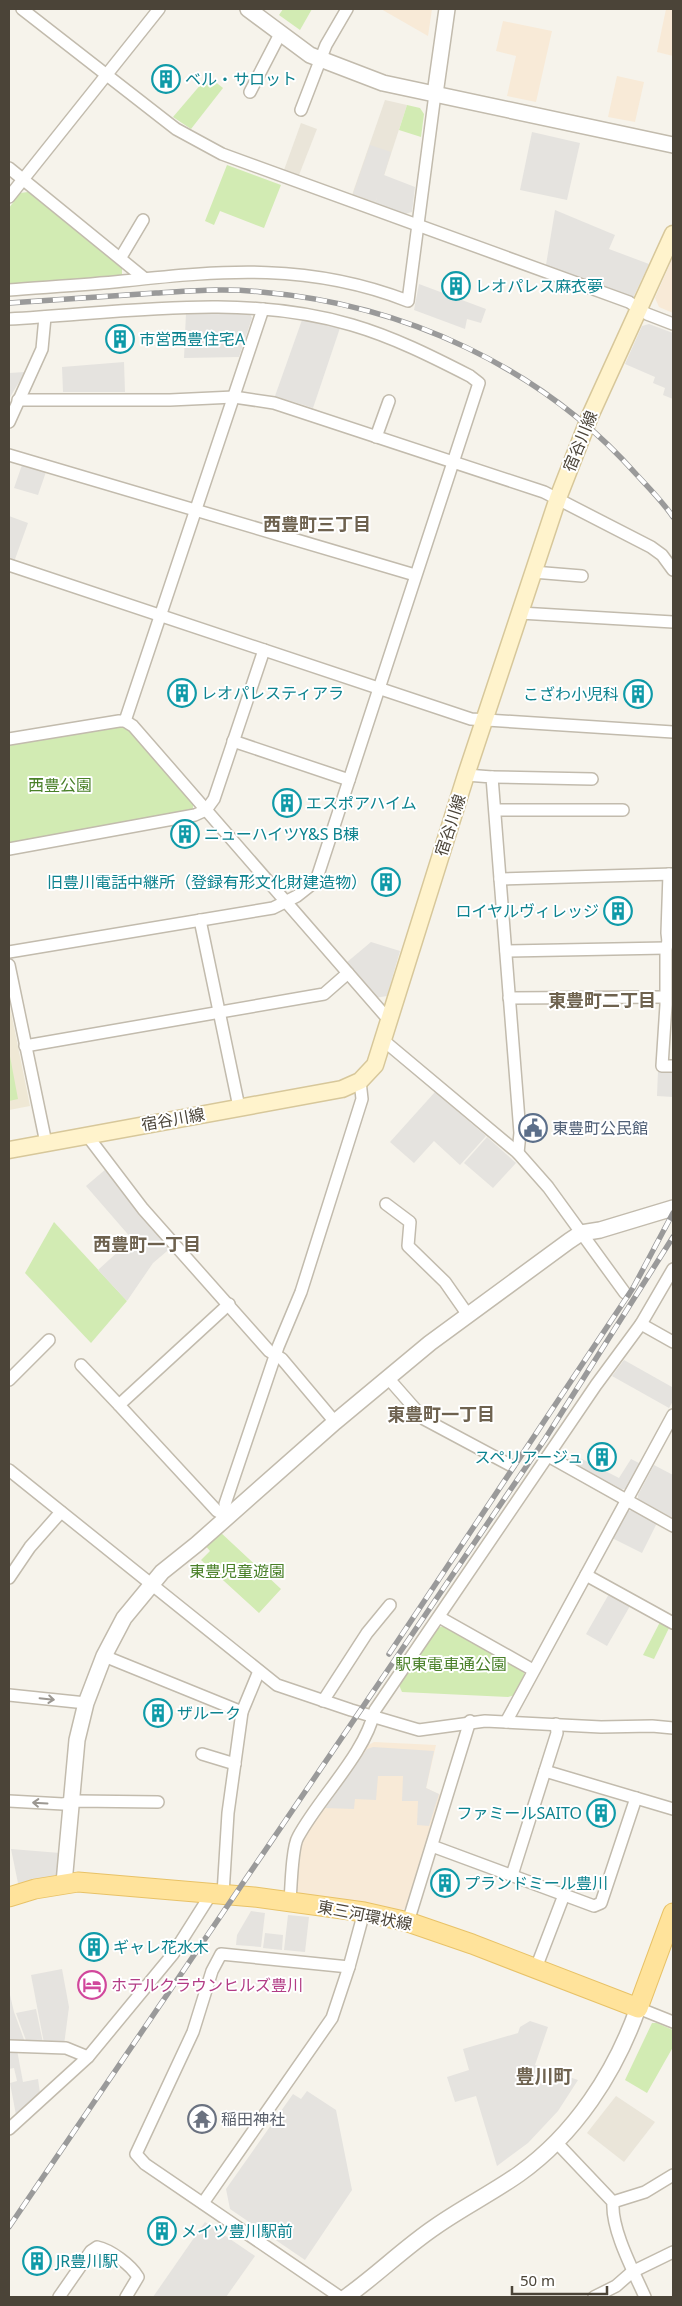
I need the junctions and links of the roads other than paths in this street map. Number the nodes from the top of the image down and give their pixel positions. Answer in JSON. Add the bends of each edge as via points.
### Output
{"nodes":[{"id":1,"x":22,"y":9,"type":"edge"},
{"id":2,"x":159,"y":9,"type":"edge"},
{"id":3,"x":248,"y":9,"type":"edge"},
{"id":4,"x":347,"y":9,"type":"edge"},
{"id":5,"x":446,"y":9,"type":"edge"},
{"id":6,"x":280,"y":34,"type":"junction"},
{"id":7,"x":320,"y":59,"type":"junction"},
{"id":8,"x":105,"y":75,"type":"junction"},
{"id":9,"x":250,"y":92,"type":"dead end"},
{"id":10,"x":435,"y":94,"type":"junction"},
{"id":11,"x":301,"y":110,"type":"dead end"},
{"id":12,"x":673,"y":145,"type":"edge"},
{"id":13,"x":9,"y":168,"type":"edge"},
{"id":14,"x":23,"y":179,"type":"junction"},
{"id":15,"x":9,"y":197,"type":"edge"},
{"id":16,"x":143,"y":220,"type":"dead end"},
{"id":17,"x":418,"y":225,"type":"junction"},
{"id":18,"x":673,"y":234,"type":"edge"},
{"id":19,"x":121,"y":257,"type":"junction"},
{"id":20,"x":144,"y":278,"type":"junction"},
{"id":21,"x":9,"y":290,"type":"edge"},
{"id":22,"x":638,"y":308,"type":"junction"},
{"id":23,"x":263,"y":309,"type":"junction"},
{"id":24,"x":45,"y":317,"type":"junction"},
{"id":25,"x":9,"y":319,"type":"edge"},
{"id":26,"x":673,"y":324,"type":"edge"},
{"id":27,"x":234,"y":397,"type":"junction"},
{"id":28,"x":18,"y":400,"type":"junction"},
{"id":29,"x":390,"y":401,"type":"dead end"},
{"id":30,"x":9,"y":422,"type":"edge"},
{"id":31,"x":376,"y":437,"type":"junction"},
{"id":32,"x":9,"y":455,"type":"edge"},
{"id":33,"x":453,"y":462,"type":"junction"},
{"id":34,"x":558,"y":498,"type":"junction"},
{"id":35,"x":196,"y":509,"type":"junction"},
{"id":36,"x":9,"y":565,"type":"edge"},
{"id":37,"x":673,"y":570,"type":"edge"},
{"id":38,"x":533,"y":572,"type":"junction"},
{"id":39,"x":416,"y":574,"type":"junction"},
{"id":40,"x":582,"y":576,"type":"dead end"},
{"id":41,"x":520,"y":613,"type":"junction"},
{"id":42,"x":161,"y":615,"type":"junction"},
{"id":43,"x":673,"y":622,"type":"edge"},
{"id":44,"x":264,"y":650,"type":"junction"},
{"id":45,"x":380,"y":688,"type":"junction"},
{"id":46,"x":484,"y":720,"type":"junction"},
{"id":47,"x":125,"y":721,"type":"junction"},
{"id":48,"x":673,"y":732,"type":"edge"},
{"id":49,"x":9,"y":739,"type":"edge"},
{"id":50,"x":233,"y":741,"type":"junction"},
{"id":51,"x":466,"y":775,"type":"junction"},
{"id":52,"x":492,"y":777,"type":"junction"},
{"id":53,"x":592,"y":779,"type":"dead end"},
{"id":54,"x":349,"y":780,"type":"junction"},
{"id":55,"x":206,"y":810,"type":"junction"},
{"id":56,"x":496,"y":810,"type":"junction"},
{"id":57,"x":623,"y":810,"type":"dead end"},
{"id":58,"x":9,"y":849,"type":"edge"},
{"id":59,"x":671,"y":874,"type":"edge"},
{"id":60,"x":500,"y":879,"type":"junction"},
{"id":61,"x":285,"y":902,"type":"junction"},
{"id":62,"x":200,"y":920,"type":"junction"},
{"id":63,"x":669,"y":944,"type":"edge"},
{"id":64,"x":506,"y":951,"type":"junction"},
{"id":65,"x":9,"y":952,"type":"edge"},
{"id":66,"x":9,"y":965,"type":"edge"},
{"id":67,"x":348,"y":973,"type":"junction"},
{"id":68,"x":510,"y":998,"type":"junction"},
{"id":69,"x":668,"y":1002,"type":"edge"},
{"id":70,"x":219,"y":1012,"type":"junction"},
{"id":71,"x":388,"y":1019,"type":"junction"},
{"id":72,"x":383,"y":1040,"type":"junction"},
{"id":73,"x":25,"y":1046,"type":"junction"},
{"id":74,"x":673,"y":1066,"type":"edge"},
{"id":75,"x":360,"y":1081,"type":"junction"},
{"id":76,"x":239,"y":1108,"type":"junction"},
{"id":77,"x":86,"y":1134,"type":"junction"},
{"id":78,"x":46,"y":1143,"type":"junction"},
{"id":79,"x":9,"y":1150,"type":"edge"},
{"id":80,"x":518,"y":1152,"type":"junction"},
{"id":81,"x":386,"y":1204,"type":"dead end"},
{"id":82,"x":673,"y":1208,"type":"edge"},
{"id":83,"x":581,"y":1234,"type":"junction"},
{"id":84,"x":673,"y":1269,"type":"edge"},
{"id":85,"x":625,"y":1293,"type":"dead end"},
{"id":86,"x":229,"y":1304,"type":"junction"},
{"id":87,"x":468,"y":1315,"type":"junction"},
{"id":88,"x":641,"y":1324,"type":"junction"},
{"id":89,"x":49,"y":1340,"type":"dead end"},
{"id":90,"x":673,"y":1342,"type":"edge"},
{"id":91,"x":276,"y":1355,"type":"junction"},
{"id":92,"x":81,"y":1365,"type":"dead end"},
{"id":93,"x":388,"y":1378,"type":"junction"},
{"id":94,"x":9,"y":1380,"type":"edge"},
{"id":95,"x":120,"y":1405,"type":"junction"},
{"id":96,"x":673,"y":1416,"type":"edge"},
{"id":97,"x":335,"y":1422,"type":"junction"},
{"id":98,"x":548,"y":1456,"type":"junction"},
{"id":99,"x":510,"y":1465,"type":"dead end"},
{"id":100,"x":9,"y":1470,"type":"edge"},
{"id":101,"x":627,"y":1501,"type":"junction"},
{"id":102,"x":61,"y":1512,"type":"junction"},
{"id":103,"x":226,"y":1516,"type":"junction"},
{"id":104,"x":673,"y":1526,"type":"edge"},
{"id":105,"x":586,"y":1575,"type":"junction"},
{"id":106,"x":9,"y":1578,"type":"edge"},
{"id":107,"x":151,"y":1585,"type":"junction"},
{"id":108,"x":390,"y":1605,"type":"dead end"},
{"id":109,"x":439,"y":1618,"type":"junction"},
{"id":110,"x":673,"y":1623,"type":"edge"},
{"id":111,"x":104,"y":1656,"type":"junction"},
{"id":112,"x":533,"y":1670,"type":"junction"},
{"id":113,"x":259,"y":1671,"type":"junction"},
{"id":114,"x":9,"y":1695,"type":"edge"},
{"id":115,"x":323,"y":1701,"type":"junction"},
{"id":116,"x":86,"y":1703,"type":"junction"},
{"id":117,"x":242,"y":1712,"type":"junction"},
{"id":118,"x":373,"y":1717,"type":"junction"},
{"id":119,"x":470,"y":1722,"type":"junction"},
{"id":120,"x":506,"y":1722,"type":"junction"},
{"id":121,"x":556,"y":1724,"type":"junction"},
{"id":122,"x":673,"y":1728,"type":"edge"},
{"id":123,"x":202,"y":1754,"type":"dead end"},
{"id":124,"x":235,"y":1764,"type":"junction"},
{"id":125,"x":545,"y":1770,"type":"junction"},
{"id":126,"x":636,"y":1798,"type":"junction"},
{"id":127,"x":9,"y":1801,"type":"edge"},
{"id":128,"x":71,"y":1802,"type":"junction"},
{"id":129,"x":158,"y":1802,"type":"dead end"},
{"id":130,"x":673,"y":1809,"type":"edge"},
{"id":131,"x":432,"y":1846,"type":"junction"},
{"id":132,"x":512,"y":1875,"type":"junction"},
{"id":133,"x":64,"y":1884,"type":"junction"},
{"id":134,"x":217,"y":1894,"type":"junction"},
{"id":135,"x":564,"y":1895,"type":"junction"},
{"id":136,"x":9,"y":1897,"type":"edge"},
{"id":137,"x":290,"y":1902,"type":"junction"},
{"id":138,"x":364,"y":1912,"type":"junction"},
{"id":139,"x":673,"y":1913,"type":"edge"},
{"id":140,"x":408,"y":1922,"type":"junction"},
{"id":141,"x":349,"y":1967,"type":"junction"},
{"id":142,"x":536,"y":1968,"type":"junction"},
{"id":143,"x":638,"y":2008,"type":"junction"},
{"id":144,"x":673,"y":2022,"type":"edge"},
{"id":145,"x":9,"y":2046,"type":"edge"},
{"id":146,"x":88,"y":2058,"type":"junction"},
{"id":147,"x":9,"y":2129,"type":"edge"},
{"id":148,"x":557,"y":2143,"type":"junction"},
{"id":149,"x":673,"y":2175,"type":"edge"},
{"id":150,"x":613,"y":2202,"type":"junction"},
{"id":151,"x":203,"y":2203,"type":"junction"},
{"id":152,"x":673,"y":2252,"type":"edge"},
{"id":153,"x":632,"y":2272,"type":"junction"},
{"id":154,"x":59,"y":2297,"type":"edge"},
{"id":155,"x":126,"y":2297,"type":"edge"},
{"id":156,"x":340,"y":2297,"type":"edge"},
{"id":157,"x":346,"y":2297,"type":"edge"},
{"id":158,"x":594,"y":2297,"type":"edge"},
{"id":159,"x":645,"y":2297,"type":"edge"}],
"edges":[{"from":1,"to":8,"type":"street"},
{"from":2,"to":8,"type":"street"},
{"from":3,"to":6,"type":"street"},
{"from":4,"to":7,"type":"street"},
{"from":5,"to":10,"type":"street"},
{"from":6,"to":7,"type":"street"},
{"from":6,"to":9,"type":"street"},
{"from":7,"to":10,"type":"street","via":[[383,83]]},
{"from":7,"to":11,"type":"street"},
{"from":8,"to":14,"type":"street"},
{"from":8,"to":17,"type":"street","via":[[176,129],[222,154]]},
{"from":10,"to":12,"type":"street"},
{"from":10,"to":17,"type":"street"},
{"from":13,"to":14,"type":"street"},
{"from":14,"to":15,"type":"street"},
{"from":14,"to":19,"type":"street"},
{"from":16,"to":19,"type":"street"},
{"from":17,"to":20,"type":"street","via":[[408,300],[355,284],[293,274],[213,272]]},
{"from":17,"to":22,"type":"street"},
{"from":18,"to":22,"type":"main road","name":"宿谷川線"},
{"from":19,"to":20,"type":"street"},
{"from":20,"to":21,"type":"street"},
{"from":22,"to":26,"type":"street"},
{"from":22,"to":34,"type":"main road","name":"宿谷川線"},
{"from":23,"to":24,"type":"street","via":[[187,307]]},
{"from":23,"to":27,"type":"street"},
{"from":23,"to":33,"type":"street","via":[[322,317],[372,331],[418,349],[479,383]]},
{"from":24,"to":25,"type":"street"},
{"from":24,"to":28,"type":"street","via":[[42,349]]},
{"from":27,"to":28,"type":"street"},
{"from":27,"to":31,"type":"street","via":[[274,403]]},
{"from":27,"to":35,"type":"street"},
{"from":28,"to":30,"type":"street"},
{"from":29,"to":31,"type":"street"},
{"from":31,"to":33,"type":"street"},
{"from":32,"to":35,"type":"street"},
{"from":33,"to":34,"type":"street"},
{"from":33,"to":39,"type":"street"},
{"from":34,"to":37,"type":"street","via":[[651,547],[662,554]]},
{"from":34,"to":38,"type":"main road","name":"宿谷川線"},
{"from":35,"to":39,"type":"street"},
{"from":35,"to":42,"type":"street"},
{"from":36,"to":42,"type":"street"},
{"from":38,"to":40,"type":"street"},
{"from":38,"to":41,"type":"main road","name":"宿谷川線"},
{"from":39,"to":45,"type":"street"},
{"from":41,"to":43,"type":"street"},
{"from":41,"to":46,"type":"main road","name":"宿谷川線"},
{"from":42,"to":44,"type":"street"},
{"from":42,"to":47,"type":"street"},
{"from":44,"to":45,"type":"street"},
{"from":44,"to":50,"type":"street"},
{"from":45,"to":46,"type":"street","via":[[471,719]]},
{"from":45,"to":54,"type":"street"},
{"from":46,"to":48,"type":"street"},
{"from":46,"to":51,"type":"main road","name":"宿谷川線"},
{"from":47,"to":49,"type":"street"},
{"from":47,"to":55,"type":"street","via":[[133,726]]},
{"from":50,"to":54,"type":"street"},
{"from":50,"to":55,"type":"street","via":[[214,799]]},
{"from":51,"to":52,"type":"street"},
{"from":51,"to":71,"type":"main road","name":"宿谷川線"},
{"from":52,"to":53,"type":"street"},
{"from":52,"to":56,"type":"street"},
{"from":54,"to":61,"type":"street","via":[[316,881]]},
{"from":55,"to":58,"type":"street","via":[[196,815]]},
{"from":55,"to":61,"type":"street"},
{"from":56,"to":57,"type":"street"},
{"from":56,"to":60,"type":"street"},
{"from":59,"to":60,"type":"street"},
{"from":59,"to":63,"type":"street"},
{"from":60,"to":64,"type":"street"},
{"from":61,"to":62,"type":"street","via":[[272,908]]},
{"from":61,"to":67,"type":"street"},
{"from":62,"to":65,"type":"street"},
{"from":62,"to":70,"type":"street"},
{"from":63,"to":64,"type":"street"},
{"from":63,"to":69,"type":"street"},
{"from":64,"to":68,"type":"street"},
{"from":66,"to":73,"type":"street"},
{"from":67,"to":70,"type":"street","via":[[324,994]]},
{"from":67,"to":71,"type":"street"},
{"from":68,"to":69,"type":"street"},
{"from":68,"to":80,"type":"street","via":[[520,1133]]},
{"from":69,"to":74,"type":"street","via":[[662,1066]]},
{"from":70,"to":73,"type":"street"},
{"from":70,"to":76,"type":"street"},
{"from":71,"to":72,"type":"main road","name":"宿谷川線"},
{"from":72,"to":75,"type":"main road","name":"宿谷川線","via":[[375,1065]]},
{"from":72,"to":80,"type":"street"},
{"from":73,"to":78,"type":"street"},
{"from":75,"to":76,"type":"main road","name":"宿谷川線","via":[[342,1089]]},
{"from":75,"to":91,"type":"street","via":[[362,1099],[301,1292]]},
{"from":76,"to":77,"type":"main road","name":"宿谷川線"},
{"from":77,"to":78,"type":"main road","name":"宿谷川線"},
{"from":77,"to":86,"type":"street","via":[[143,1209]]},
{"from":78,"to":79,"type":"main road","name":"宿谷川線"},
{"from":80,"to":83,"type":"street"},
{"from":81,"to":87,"type":"street","via":[[410,1222],[408,1246],[441,1278]]},
{"from":82,"to":83,"type":"street"},
{"from":83,"to":85,"type":"street"},
{"from":83,"to":87,"type":"street"},
{"from":84,"to":88,"type":"street"},
{"from":86,"to":91,"type":"street"},
{"from":86,"to":95,"type":"street"},
{"from":87,"to":93,"type":"street"},
{"from":88,"to":90,"type":"street"},
{"from":88,"to":98,"type":"street"},
{"from":89,"to":94,"type":"street"},
{"from":91,"to":97,"type":"street"},
{"from":91,"to":103,"type":"street","via":[[225,1504]]},
{"from":92,"to":95,"type":"street"},
{"from":93,"to":97,"type":"street"},
{"from":93,"to":99,"type":"street","via":[[424,1420]]},
{"from":95,"to":103,"type":"street","via":[[217,1511]]},
{"from":96,"to":101,"type":"street"},
{"from":97,"to":103,"type":"street"},
{"from":98,"to":101,"type":"street"},
{"from":98,"to":109,"type":"street"},
{"from":100,"to":102,"type":"street"},
{"from":101,"to":104,"type":"street"},
{"from":101,"to":105,"type":"street"},
{"from":102,"to":106,"type":"street","via":[[30,1546]]},
{"from":102,"to":107,"type":"street"},
{"from":103,"to":107,"type":"street"},
{"from":105,"to":110,"type":"street"},
{"from":105,"to":112,"type":"street"},
{"from":107,"to":111,"type":"street","via":[[124,1618]]},
{"from":107,"to":113,"type":"street"},
{"from":108,"to":115,"type":"street"},
{"from":109,"to":112,"type":"street"},
{"from":109,"to":118,"type":"street","via":[[374,1710]]},
{"from":111,"to":116,"type":"street"},
{"from":111,"to":117,"type":"street"},
{"from":112,"to":120,"type":"street"},
{"from":113,"to":115,"type":"street","via":[[277,1685]]},
{"from":113,"to":117,"type":"street"},
{"from":114,"to":116,"type":"street","one_way":true},
{"from":115,"to":118,"type":"street"},
{"from":116,"to":128,"type":"street","via":[[77,1740]]},
{"from":117,"to":124,"type":"street"},
{"from":118,"to":119,"type":"street","via":[[419,1730]]},
{"from":118,"to":137,"type":"street","via":[[357,1751],[296,1839]]},
{"from":119,"to":120,"type":"street"},
{"from":119,"to":131,"type":"street"},
{"from":120,"to":121,"type":"street"},
{"from":121,"to":122,"type":"street"},
{"from":121,"to":125,"type":"street"},
{"from":123,"to":124,"type":"street"},
{"from":124,"to":134,"type":"street"},
{"from":125,"to":126,"type":"street"},
{"from":125,"to":132,"type":"street"},
{"from":126,"to":130,"type":"street"},
{"from":126,"to":135,"type":"street","via":[[601,1903],[594,1906]]},
{"from":128,"to":127,"type":"street","one_way":true},
{"from":128,"to":129,"type":"street"},
{"from":128,"to":133,"type":"street"},
{"from":131,"to":132,"type":"street"},
{"from":131,"to":140,"type":"street"},
{"from":132,"to":135,"type":"street"},
{"from":133,"to":134,"type":"main road","name":"東三河環状線","via":[[78,1882]]},
{"from":133,"to":136,"type":"main road","name":"東三河環状線"},
{"from":134,"to":137,"type":"main road","name":"東三河環状線"},
{"from":134,"to":146,"type":"street","via":[[173,1954]]},
{"from":135,"to":142,"type":"street"},
{"from":137,"to":138,"type":"main road","name":"東三河環状線"},
{"from":138,"to":140,"type":"main road","name":"東三河環状線"},
{"from":138,"to":141,"type":"street"},
{"from":139,"to":143,"type":"main road"},
{"from":140,"to":142,"type":"main road","name":"東三河環状線"},
{"from":141,"to":151,"type":"street","via":[[332,2018]]},
{"from":141,"to":151,"type":"street","via":[[221,1954],[192,2032],[136,2154],[145,2164]]},
{"from":142,"to":143,"type":"main road","name":"東三河環状線"},
{"from":143,"to":144,"type":"street"},
{"from":143,"to":148,"type":"street","via":[[601,2084]]},
{"from":145,"to":146,"type":"street","via":[[66,2048]]},
{"from":146,"to":147,"type":"street"},
{"from":148,"to":150,"type":"street"},
{"from":148,"to":157,"type":"street","via":[[496,2190],[418,2239]]},
{"from":149,"to":150,"type":"street","via":[[645,2192]]},
{"from":150,"to":153,"type":"street","via":[[612,2213]]},
{"from":151,"to":156,"type":"street"},
{"from":152,"to":153,"type":"street"},
{"from":153,"to":158,"type":"street","via":[[616,2286]]},
{"from":153,"to":159,"type":"street"},
{"from":154,"to":155,"type":"street","via":[[97,2247],[134,2270],[138,2277]]}]}
